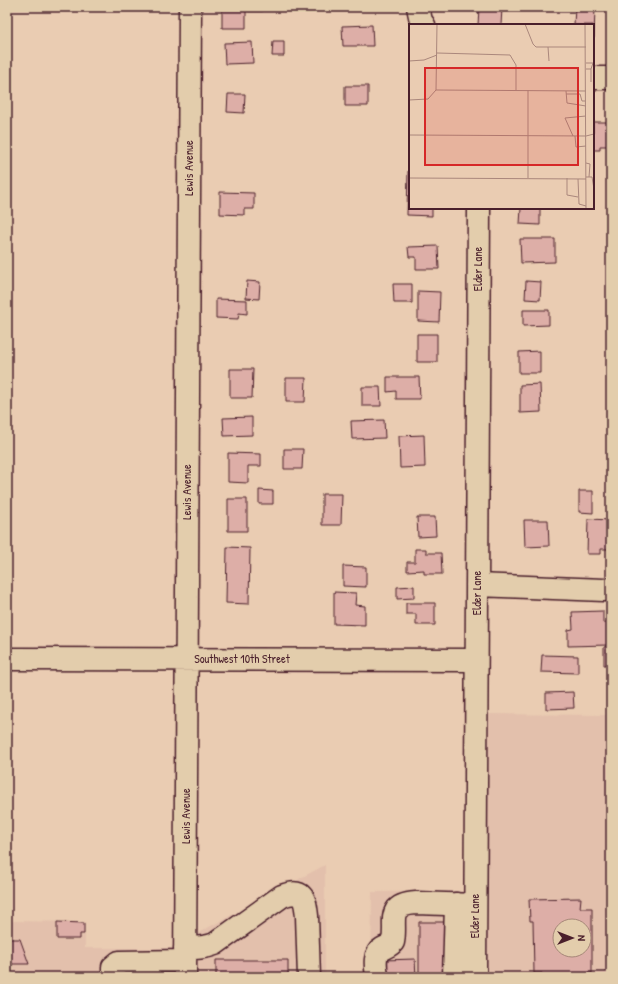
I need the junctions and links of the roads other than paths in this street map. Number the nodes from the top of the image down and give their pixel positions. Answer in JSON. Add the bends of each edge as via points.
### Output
{"nodes":[{"id":1,"x":190,"y":7,"type":"edge"},
{"id":2,"x":418,"y":7,"type":"edge"},
{"id":3,"x":423,"y":24,"type":"edge"},
{"id":4,"x":594,"y":78,"type":"edge"},
{"id":5,"x":611,"y":78,"type":"edge"},
{"id":6,"x":479,"y":209,"type":"edge"},
{"id":7,"x":477,"y":585,"type":"junction"},
{"id":8,"x":611,"y":589,"type":"edge"},
{"id":9,"x":7,"y":659,"type":"edge"},
{"id":10,"x":186,"y":659,"type":"junction"},
{"id":11,"x":476,"y":660,"type":"junction"},
{"id":12,"x":465,"y":904,"type":"junction"},
{"id":13,"x":185,"y":962,"type":"edge"},
{"id":14,"x":112,"y":977,"type":"edge"},
{"id":15,"x":309,"y":977,"type":"edge"},
{"id":16,"x":376,"y":977,"type":"edge"},
{"id":17,"x":454,"y":977,"type":"edge"},
{"id":18,"x":475,"y":977,"type":"edge"}],
"edges":[{"from":1,"to":10,"type":"street","name":"Lewis Avenue"},
{"from":2,"to":3,"type":"street"},
{"from":4,"to":5,"type":"street"},
{"from":6,"to":7,"type":"street","name":"Elder Lane"},
{"from":7,"to":8,"type":"street"},
{"from":7,"to":11,"type":"street","name":"Elder Lane"},
{"from":9,"to":10,"type":"street","name":"Southwest 10th Street"},
{"from":10,"to":11,"type":"street","name":"Southwest 10th Street"},
{"from":10,"to":13,"type":"street","name":"Lewis Avenue"},
{"from":11,"to":12,"type":"street","name":"Elder Lane"},
{"from":12,"to":16,"type":"street","via":[[416,903],[398,908],[394,916],[393,942],[378,953]]},
{"from":12,"to":17,"type":"street"},
{"from":12,"to":18,"type":"street","name":"Elder Lane"},
{"from":13,"to":14,"type":"street","via":[[119,962],[112,967]]},
{"from":13,"to":15,"type":"street","via":[[200,948],[216,944],[282,896],[297,893],[302,896],[306,908]]}]}
